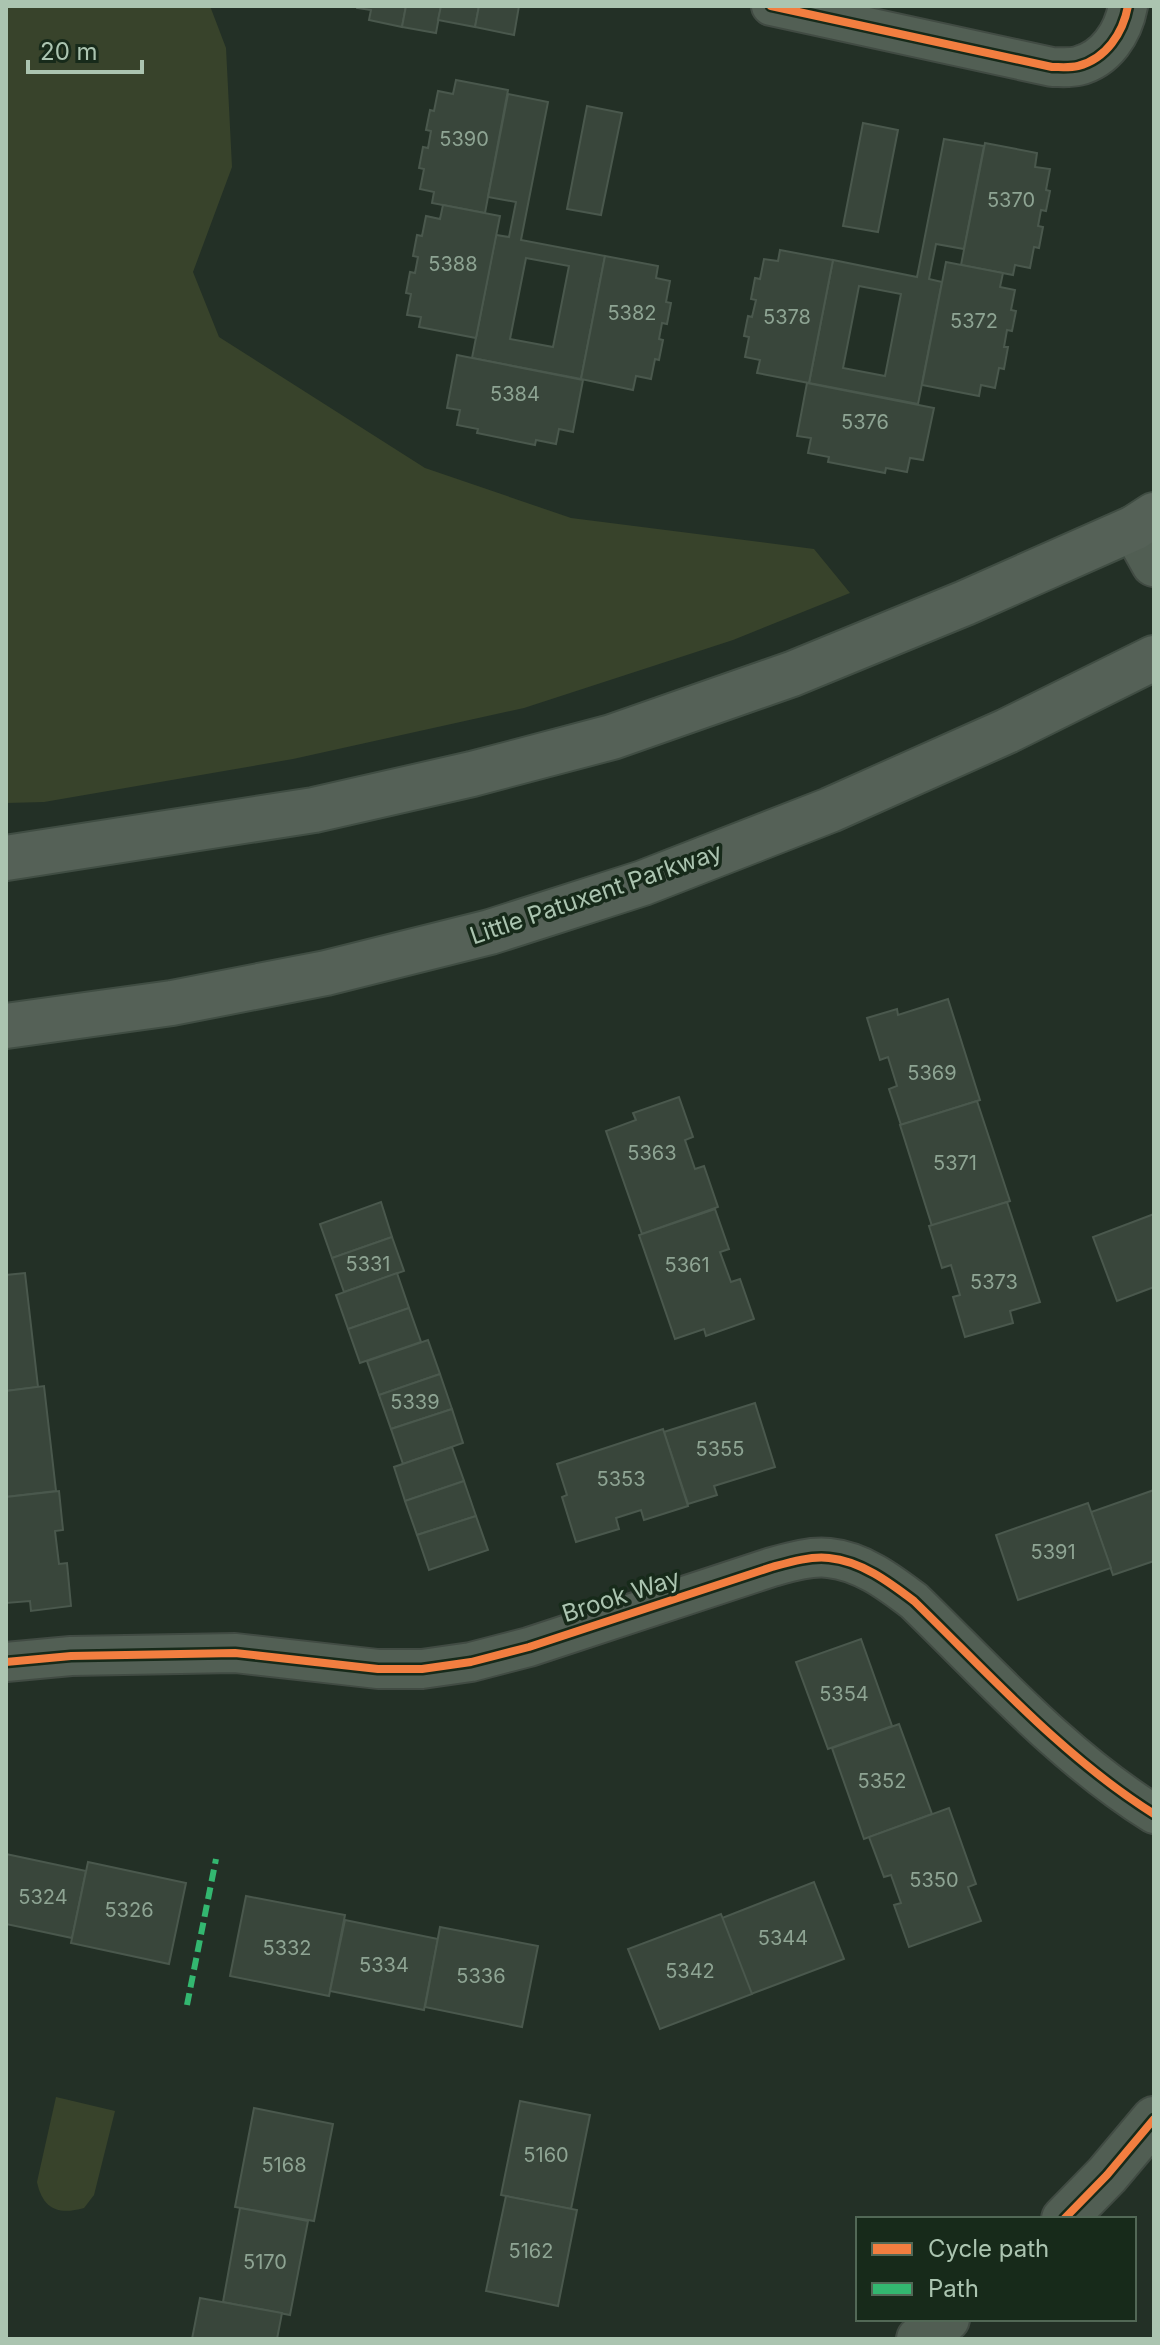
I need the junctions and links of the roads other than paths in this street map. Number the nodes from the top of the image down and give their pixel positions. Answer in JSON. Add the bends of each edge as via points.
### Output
{"nodes":[{"id":1,"x":771,"y":6,"type":"edge"},
{"id":2,"x":1128,"y":6,"type":"edge"},
{"id":3,"x":1147,"y":535,"type":"edge"},
{"id":4,"x":1154,"y":658,"type":"edge"},
{"id":5,"x":6,"y":858,"type":"edge"},
{"id":6,"x":6,"y":1026,"type":"edge"},
{"id":7,"x":6,"y":1662,"type":"edge"},
{"id":8,"x":1154,"y":1814,"type":"edge"},
{"id":9,"x":1154,"y":2119,"type":"edge"},
{"id":10,"x":1066,"y":2217,"type":"edge"},
{"id":11,"x":944,"y":2321,"type":"edge"},
{"id":12,"x":919,"y":2339,"type":"edge"}],
"edges":[{"from":1,"to":2,"type":"street","via":[[1052,67],[1077,67],[1102,54],[1118,36]]},
{"from":3,"to":5,"type":"main road","via":[[792,674],[612,737],[314,810]]},
{"from":4,"to":6,"type":"main road","name":"Little Patuxent Parkway","via":[[830,810],[643,883],[490,932],[326,973],[172,1003]]},
{"from":7,"to":8,"type":"street","name":"Brook Way","via":[[235,1653],[422,1669],[529,1647],[772,1567],[829,1558],[887,1580],[914,1601],[1083,1764]]},
{"from":9,"to":10,"type":"main road"},
{"from":11,"to":12,"type":"main road"}]}
